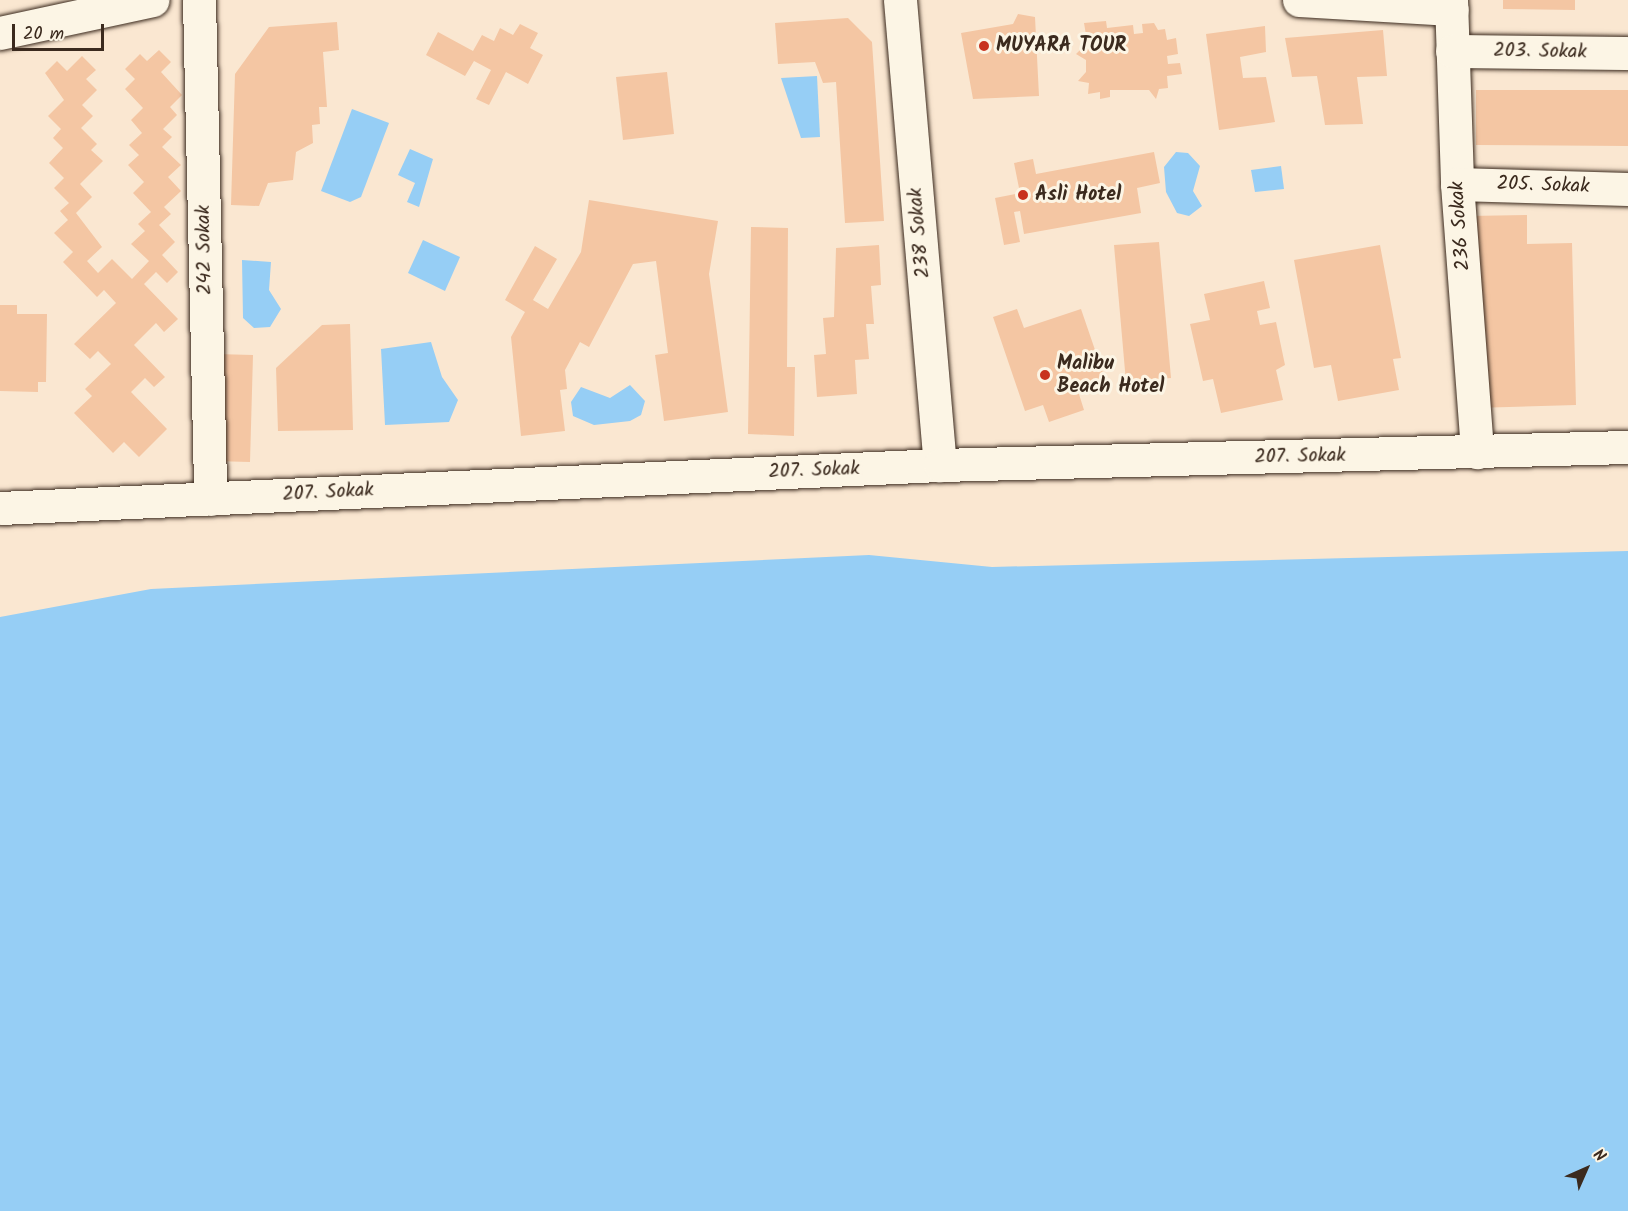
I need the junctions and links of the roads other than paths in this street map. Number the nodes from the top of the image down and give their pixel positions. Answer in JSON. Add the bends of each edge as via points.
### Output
{"nodes":[{"id":1,"x":152,"y":0,"type":"edge"},
{"id":2,"x":199,"y":0,"type":"edge"},
{"id":3,"x":900,"y":0,"type":"edge"},
{"id":4,"x":1299,"y":0,"type":"edge"},
{"id":5,"x":1451,"y":4,"type":"edge"},
{"id":6,"x":0,"y":33,"type":"edge"},
{"id":7,"x":1452,"y":51,"type":"junction"},
{"id":8,"x":1628,"y":53,"type":"edge"},
{"id":9,"x":1457,"y":184,"type":"junction"},
{"id":10,"x":1628,"y":189,"type":"edge"},
{"id":11,"x":1628,"y":447,"type":"edge"},
{"id":12,"x":1477,"y":452,"type":"junction"},
{"id":13,"x":940,"y":465,"type":"junction"},
{"id":14,"x":210,"y":499,"type":"junction"},
{"id":15,"x":0,"y":508,"type":"edge"}],
"edges":[{"from":1,"to":6,"type":"street"},
{"from":2,"to":14,"type":"street","name":"242 Sokak"},
{"from":3,"to":13,"type":"street","name":"238 Sokak"},
{"from":4,"to":5,"type":"street"},
{"from":5,"to":7,"type":"street","name":"236 Sokak"},
{"from":7,"to":8,"type":"street","name":"203. Sokak"},
{"from":7,"to":9,"type":"street","name":"236 Sokak"},
{"from":9,"to":10,"type":"street","name":"205. Sokak"},
{"from":9,"to":12,"type":"street","name":"236 Sokak"},
{"from":11,"to":12,"type":"street","name":"207. Sokak"},
{"from":12,"to":13,"type":"street","name":"207. Sokak"},
{"from":13,"to":14,"type":"street","name":"207. Sokak"},
{"from":14,"to":15,"type":"street","name":"207. Sokak"}]}
